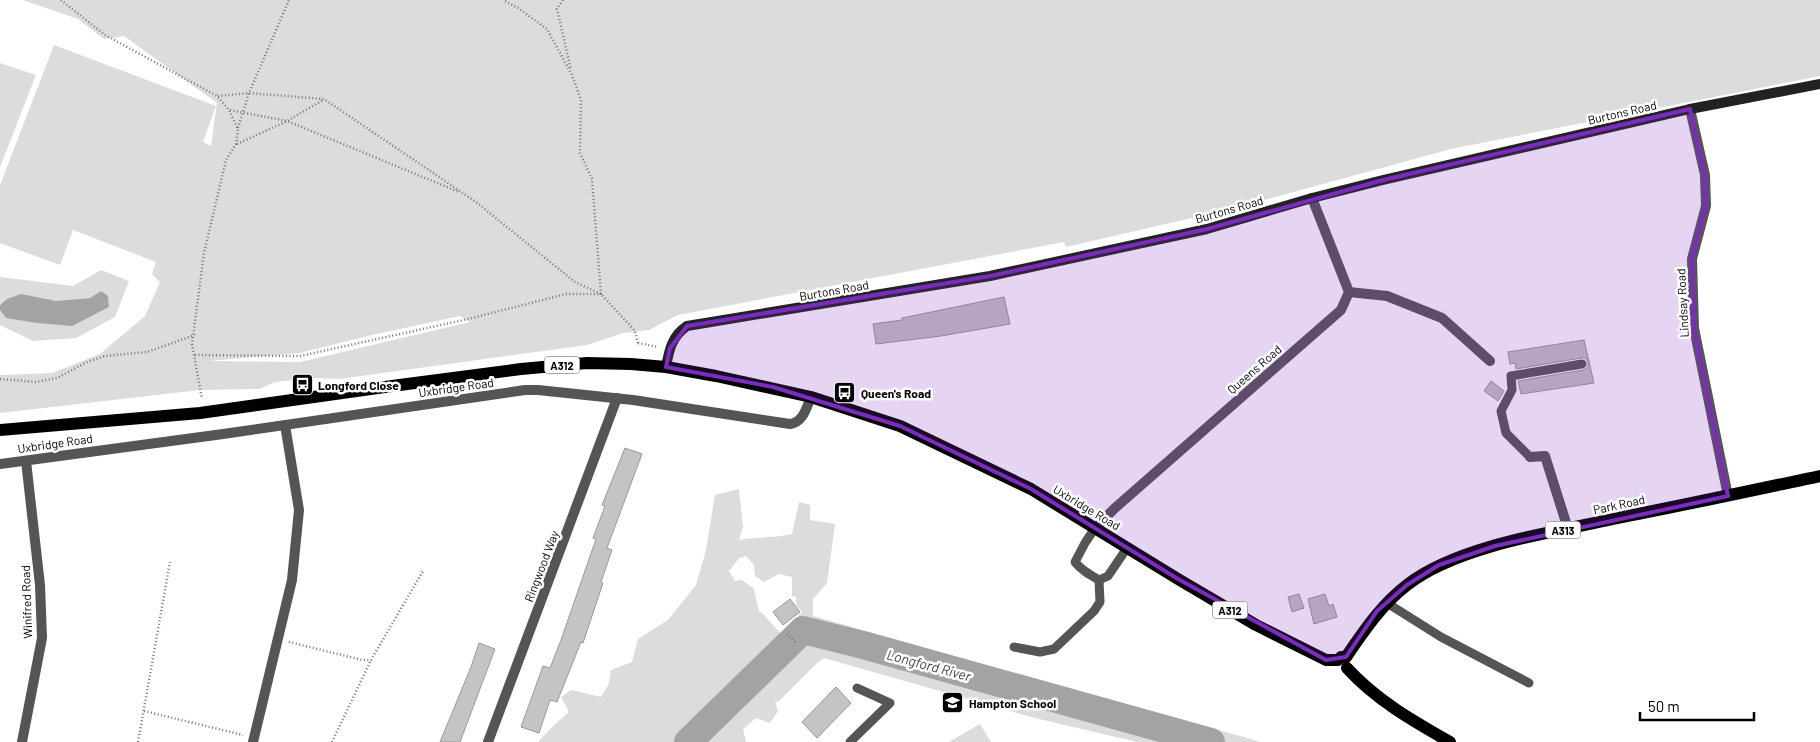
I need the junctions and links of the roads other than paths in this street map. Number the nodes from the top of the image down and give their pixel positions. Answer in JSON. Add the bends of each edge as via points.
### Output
{"nodes":[{"id":1,"x":1820,"y":84,"type":"edge"},
{"id":2,"x":1690,"y":109,"type":"junction"},
{"id":3,"x":1312,"y":198,"type":"junction"},
{"id":4,"x":1349,"y":292,"type":"junction"},
{"id":5,"x":1490,"y":361,"type":"dead end"},
{"id":6,"x":1582,"y":364,"type":"dead end"},
{"id":7,"x":666,"y":367,"type":"junction"},
{"id":8,"x":811,"y":397,"type":"junction"},
{"id":9,"x":617,"y":398,"type":"junction"},
{"id":10,"x":285,"y":425,"type":"junction"},
{"id":11,"x":0,"y":430,"type":"edge"},
{"id":12,"x":1530,"y":457,"type":"joint"},
{"id":13,"x":26,"y":461,"type":"junction"},
{"id":14,"x":0,"y":464,"type":"edge"},
{"id":15,"x":1820,"y":476,"type":"edge"},
{"id":16,"x":1728,"y":496,"type":"junction"},
{"id":17,"x":1095,"y":528,"type":"junction"},
{"id":18,"x":1568,"y":528,"type":"junction"},
{"id":19,"x":1127,"y":548,"type":"junction"},
{"id":20,"x":1099,"y":580,"type":"junction"},
{"id":21,"x":1387,"y":603,"type":"junction"},
{"id":22,"x":1014,"y":647,"type":"dead end"},
{"id":23,"x":1343,"y":662,"type":"junction"},
{"id":24,"x":1529,"y":683,"type":"dead end"},
{"id":25,"x":857,"y":688,"type":"dead end"},
{"id":26,"x":253,"y":740,"type":"edge"},
{"id":27,"x":22,"y":742,"type":"edge"},
{"id":28,"x":489,"y":742,"type":"edge"},
{"id":29,"x":850,"y":742,"type":"edge"},
{"id":30,"x":1450,"y":742,"type":"edge"}],
"edges":[{"from":1,"to":2,"type":"street","name":"Burtons Road"},
{"from":2,"to":3,"type":"street","name":"Burtons Road"},
{"from":2,"to":16,"type":"street","name":"Lindsay Road","via":[[1705,175],[1706,206],[1692,259],[1694,328]]},
{"from":3,"to":4,"type":"street"},
{"from":3,"to":7,"type":"street","name":"Burtons Road","via":[[1207,229],[990,276],[687,326],[679,332],[670,348]]},
{"from":4,"to":5,"type":"street","via":[[1387,296],[1442,318]]},
{"from":4,"to":17,"type":"street","name":"Queens Road","via":[[1341,310]]},
{"from":6,"to":12,"type":"lane","via":[[1510,376],[1512,390],[1501,411],[1506,433]]},
{"from":7,"to":8,"type":"main road","name":"Uxbridge Road","number":"A312"},
{"from":7,"to":11,"type":"main road","name":"Uxbridge Road","number":"A312","via":[[587,363],[521,369],[200,413]]},
{"from":8,"to":9,"type":"street","name":"Uxbridge Road","via":[[802,418],[790,424]]},
{"from":8,"to":17,"type":"main road","name":"Uxbridge Road","number":"A312","via":[[900,426],[1031,489]]},
{"from":9,"to":10,"type":"street","name":"Uxbridge Road","via":[[525,390]]},
{"from":9,"to":28,"type":"street","name":"Ringwood Way"},
{"from":10,"to":13,"type":"street","name":"Uxbridge Road"},
{"from":10,"to":26,"type":"street","via":[[299,510],[292,580]]},
{"from":12,"to":18,"type":"street","via":[[1545,456]]},
{"from":13,"to":14,"type":"street","name":"Uxbridge Road"},
{"from":13,"to":27,"type":"street","name":"Winifred Road","via":[[40,585],[42,638]]},
{"from":15,"to":16,"type":"main road","name":"Park Road","number":"A313"},
{"from":16,"to":18,"type":"main road","name":"Park Road","number":"A313"},
{"from":17,"to":19,"type":"main road","name":"Uxbridge Road","number":"A312"},
{"from":17,"to":20,"type":"lane","via":[[1075,562]]},
{"from":18,"to":21,"type":"main road","name":"Park Road","number":"A313","via":[[1495,546],[1439,565],[1407,585]]},
{"from":19,"to":20,"type":"lane","via":[[1108,576]]},
{"from":19,"to":23,"type":"main road","name":"Uxbridge Road","number":"A312","via":[[1256,625],[1326,660]]},
{"from":20,"to":22,"type":"lane","via":[[1100,602],[1054,649],[1040,652]]},
{"from":21,"to":23,"type":"main road","name":"Park Road","number":"A313"},
{"from":21,"to":24,"type":"lane","via":[[1441,637]]},
{"from":23,"to":30,"type":"main road","via":[[1361,684],[1404,716]]},
{"from":25,"to":29,"type":"lane","via":[[890,703]]}]}
